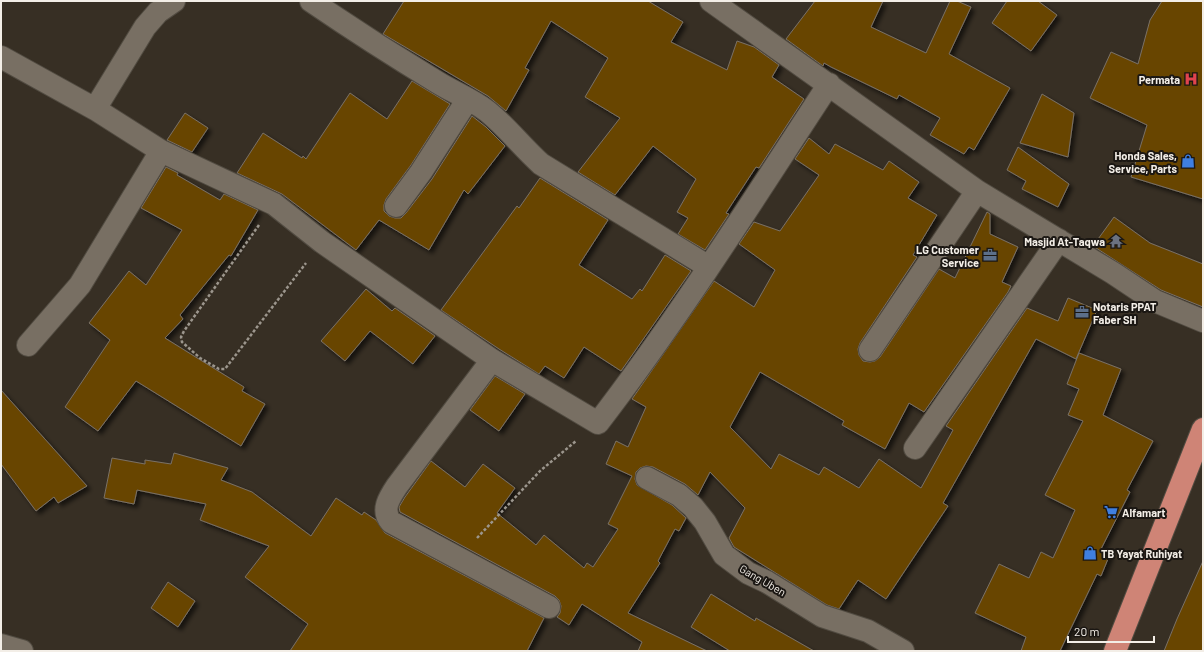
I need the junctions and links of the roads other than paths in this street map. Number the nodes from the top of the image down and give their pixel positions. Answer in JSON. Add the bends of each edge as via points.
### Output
{"nodes":[{"id":1,"x":174,"y":1,"type":"edge"},
{"id":2,"x":311,"y":1,"type":"edge"},
{"id":3,"x":711,"y":1,"type":"edge"},
{"id":4,"x":1,"y":56,"type":"edge"},
{"id":5,"x":830,"y":84,"type":"junction"},
{"id":6,"x":468,"y":98,"type":"junction"},
{"id":7,"x":95,"y":109,"type":"junction"},
{"id":8,"x":161,"y":151,"type":"junction"},
{"id":9,"x":977,"y":191,"type":"junction"},
{"id":10,"x":396,"y":206,"type":"dead end"},
{"id":11,"x":1059,"y":240,"type":"junction"},
{"id":12,"x":709,"y":267,"type":"junction"},
{"id":13,"x":1203,"y":321,"type":"edge"},
{"id":14,"x":28,"y":345,"type":"dead end"},
{"id":15,"x":870,"y":350,"type":"dead end"},
{"id":16,"x":492,"y":360,"type":"junction"},
{"id":17,"x":1203,"y":429,"type":"edge"},
{"id":18,"x":915,"y":448,"type":"dead end"},
{"id":19,"x":647,"y":478,"type":"dead end"},
{"id":20,"x":549,"y":607,"type":"dead end"},
{"id":21,"x":1,"y":645,"type":"edge"},
{"id":22,"x":22,"y":651,"type":"edge"},
{"id":23,"x":903,"y":651,"type":"edge"},
{"id":24,"x":1115,"y":651,"type":"edge"}],
"edges":[{"from":1,"to":7,"type":"street","via":[[158,12],[145,27]]},
{"from":2,"to":6,"type":"street","via":[[445,88]]},
{"from":3,"to":5,"type":"street"},
{"from":4,"to":7,"type":"street"},
{"from":5,"to":9,"type":"street"},
{"from":5,"to":12,"type":"street"},
{"from":6,"to":10,"type":"street"},
{"from":6,"to":12,"type":"street","via":[[505,126],[542,164]]},
{"from":7,"to":8,"type":"street"},
{"from":8,"to":14,"type":"street","via":[[80,285]]},
{"from":8,"to":16,"type":"street","via":[[274,204],[322,242]]},
{"from":9,"to":11,"type":"street"},
{"from":9,"to":15,"type":"street"},
{"from":11,"to":13,"type":"street","via":[[1155,302]]},
{"from":11,"to":18,"type":"street"},
{"from":12,"to":16,"type":"street","via":[[598,423]]},
{"from":16,"to":20,"type":"street","via":[[397,486],[386,508],[386,516],[391,522],[457,559]]},
{"from":17,"to":24,"type":"highway"},
{"from":19,"to":23,"type":"street","name":"Gang Uben","via":[[693,507],[724,555],[748,573],[822,616],[868,631]]},
{"from":21,"to":22,"type":"street"}]}
